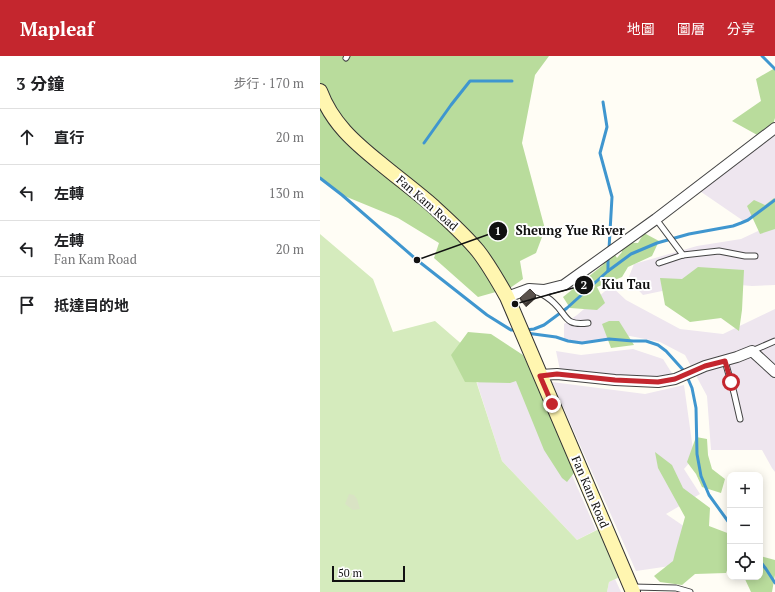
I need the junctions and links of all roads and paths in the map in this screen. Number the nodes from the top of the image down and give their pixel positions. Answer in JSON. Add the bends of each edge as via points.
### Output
{"nodes":[{"id":1,"x":320,"y":91,"type":"edge"},
{"id":2,"x":775,"y":128,"type":"edge"},
{"id":3,"x":656,"y":219,"type":"junction"},
{"id":4,"x":683,"y":255,"type":"junction"},
{"id":5,"x":756,"y":256,"type":"dead end"},
{"id":6,"x":659,"y":263,"type":"dead end"},
{"id":7,"x":534,"y":289,"type":"junction"},
{"id":8,"x":509,"y":304,"type":"junction"},
{"id":9,"x":588,"y":323,"type":"dead end"},
{"id":10,"x":775,"y":341,"type":"edge"},
{"id":11,"x":752,"y":351,"type":"junction"},
{"id":12,"x":725,"y":361,"type":"junction"},
{"id":13,"x":775,"y":372,"type":"edge"},
{"id":14,"x":540,"y":376,"type":"junction"},
{"id":15,"x":740,"y":419,"type":"dead end"},
{"id":16,"x":632,"y":590,"type":"edge"},
{"id":17,"x":690,"y":592,"type":"edge"}],
"edges":[{"from":1,"to":8,"type":"main road","name":"Fan Kam Road","via":[[328,110],[350,138],[464,235],[487,264]]},
{"from":2,"to":3,"type":"street"},
{"from":3,"to":4,"type":"lane"},
{"from":3,"to":7,"type":"street","via":[[564,285],[544,290]]},
{"from":4,"to":5,"type":"lane","via":[[719,250]]},
{"from":4,"to":6,"type":"lane"},
{"from":7,"to":8,"type":"street","via":[[529,289]]},
{"from":7,"to":9,"type":"lane","via":[[556,304],[568,321],[577,324]]},
{"from":8,"to":14,"type":"main road","name":"Fan Kam Road"},
{"from":10,"to":11,"type":"lane"},
{"from":11,"to":12,"type":"street"},
{"from":11,"to":13,"type":"street"},
{"from":12,"to":14,"type":"street","via":[[705,366],[675,379],[658,382],[557,374]]},
{"from":12,"to":15,"type":"lane"},
{"from":14,"to":16,"type":"main road","name":"Fan Kam Road"},
{"from":16,"to":17,"type":"lane","via":[[676,588]]}]}
